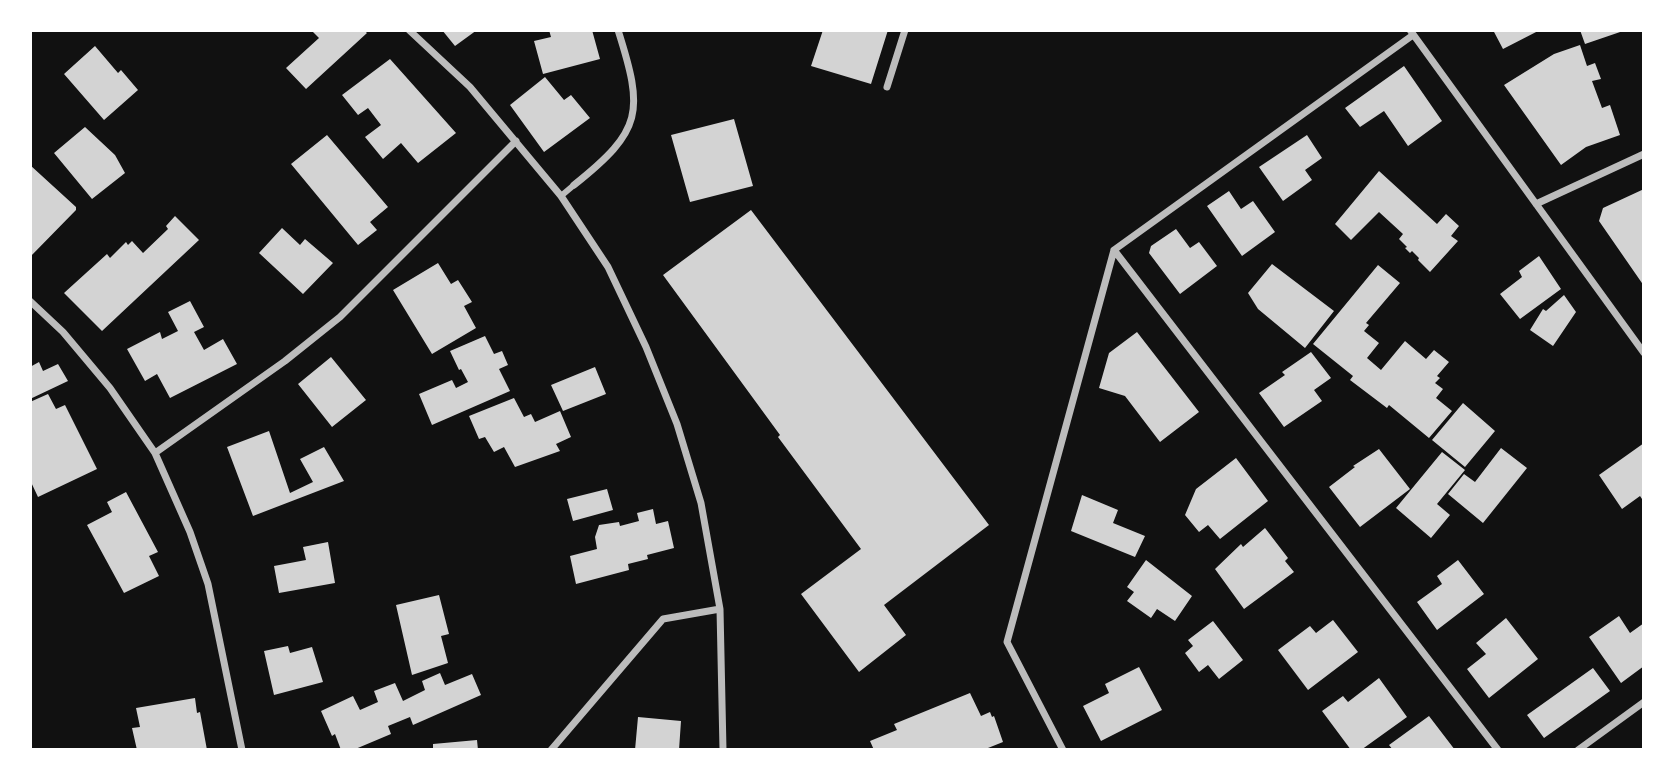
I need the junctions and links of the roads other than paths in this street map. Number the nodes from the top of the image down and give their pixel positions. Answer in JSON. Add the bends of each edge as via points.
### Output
{"nodes":[{"id":1,"x":409,"y":30,"type":"edge"},
{"id":2,"x":618,"y":30,"type":"edge"},
{"id":3,"x":905,"y":30,"type":"edge"},
{"id":4,"x":1411,"y":32,"type":"edge"},
{"id":5,"x":887,"y":87,"type":"dead end"},
{"id":6,"x":516,"y":141,"type":"junction"},
{"id":7,"x":1644,"y":154,"type":"edge"},
{"id":8,"x":574,"y":185,"type":"joint"},
{"id":9,"x":561,"y":196,"type":"junction"},
{"id":10,"x":1536,"y":204,"type":"junction"},
{"id":11,"x":1114,"y":250,"type":"junction"},
{"id":12,"x":30,"y":301,"type":"edge"},
{"id":13,"x":1644,"y":353,"type":"edge"},
{"id":14,"x":155,"y":453,"type":"junction"},
{"id":15,"x":720,"y":609,"type":"junction"},
{"id":16,"x":1644,"y":702,"type":"edge"},
{"id":17,"x":242,"y":750,"type":"edge"},
{"id":18,"x":551,"y":750,"type":"edge"},
{"id":19,"x":723,"y":750,"type":"edge"},
{"id":20,"x":1063,"y":750,"type":"edge"},
{"id":21,"x":1498,"y":750,"type":"edge"},
{"id":22,"x":1577,"y":750,"type":"edge"}],
"edges":[{"from":1,"to":6,"type":"street","via":[[470,87]]},
{"from":2,"to":8,"type":"street","via":[[635,106],[621,142]]},
{"from":3,"to":5,"type":"street"},
{"from":4,"to":10,"type":"street"},
{"from":4,"to":11,"type":"street"},
{"from":6,"to":9,"type":"street"},
{"from":6,"to":14,"type":"street","via":[[341,317]]},
{"from":7,"to":10,"type":"street"},
{"from":8,"to":9,"type":"street"},
{"from":9,"to":15,"type":"street","via":[[608,267],[677,424],[701,503]]},
{"from":10,"to":13,"type":"street"},
{"from":11,"to":20,"type":"street","via":[[1007,642]]},
{"from":11,"to":21,"type":"street"},
{"from":12,"to":14,"type":"street","via":[[110,388]]},
{"from":14,"to":17,"type":"street","via":[[208,584]]},
{"from":15,"to":18,"type":"street","via":[[663,619]]},
{"from":15,"to":19,"type":"street"},
{"from":16,"to":22,"type":"street"}]}
